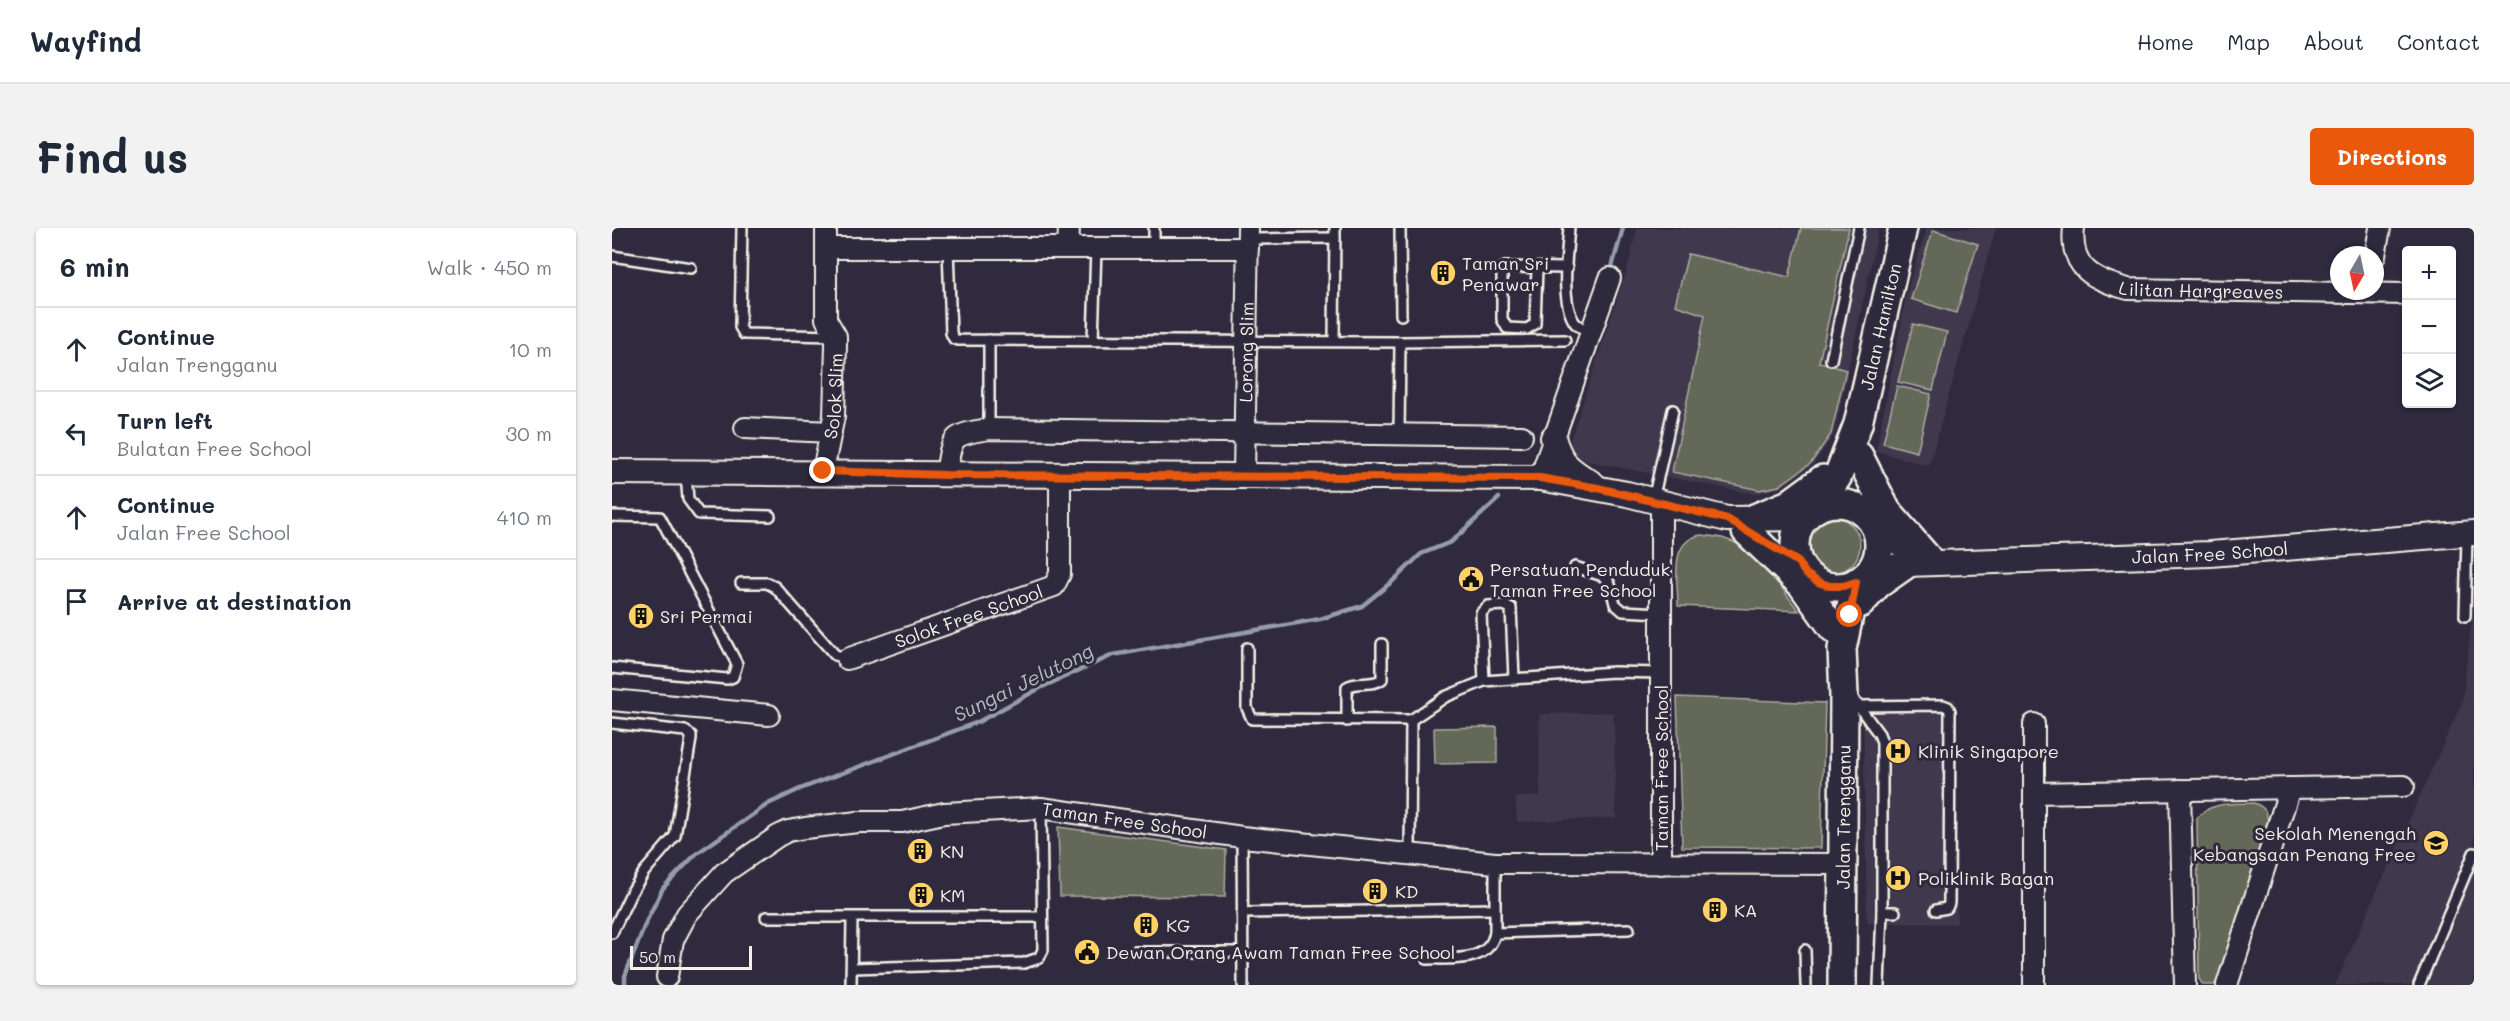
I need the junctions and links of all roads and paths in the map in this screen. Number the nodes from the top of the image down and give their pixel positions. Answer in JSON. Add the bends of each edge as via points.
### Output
{"nodes":[{"id":1,"x":742,"y":228,"type":"edge"},
{"id":2,"x":826,"y":228,"type":"edge"},
{"id":3,"x":1069,"y":228,"type":"edge"},
{"id":4,"x":1154,"y":228,"type":"edge"},
{"id":5,"x":1400,"y":228,"type":"edge"},
{"id":6,"x":1569,"y":228,"type":"edge"},
{"id":7,"x":1858,"y":228,"type":"edge"},
{"id":8,"x":1903,"y":228,"type":"edge"},
{"id":9,"x":2074,"y":228,"type":"edge"},
{"id":10,"x":2380,"y":228,"type":"edge"},
{"id":11,"x":1335,"y":233,"type":"edge"},
{"id":12,"x":1248,"y":238,"type":"edge"},
{"id":13,"x":2377,"y":246,"type":"edge"},
{"id":14,"x":827,"y":248,"type":"junction"},
{"id":15,"x":948,"y":248,"type":"junction"},
{"id":16,"x":1068,"y":248,"type":"junction"},
{"id":17,"x":1096,"y":248,"type":"junction"},
{"id":18,"x":1154,"y":248,"type":"junction"},
{"id":19,"x":612,"y":256,"type":"edge"},
{"id":20,"x":1537,"y":267,"type":"junction"},
{"id":21,"x":691,"y":268,"type":"dead end"},
{"id":22,"x":1567,"y":268,"type":"junction"},
{"id":23,"x":1610,"y":278,"type":"dead end"},
{"id":24,"x":2330,"y":292,"type":"edge"},
{"id":25,"x":2384,"y":293,"type":"edge"},
{"id":26,"x":2402,"y":294,"type":"edge"},
{"id":27,"x":1401,"y":315,"type":"dead end"},
{"id":28,"x":1591,"y":333,"type":"junction"},
{"id":29,"x":836,"y":336,"type":"junction"},
{"id":30,"x":989,"y":340,"type":"junction"},
{"id":31,"x":1093,"y":340,"type":"junction"},
{"id":32,"x":1564,"y":340,"type":"dead end"},
{"id":33,"x":1245,"y":341,"type":"junction"},
{"id":34,"x":1334,"y":341,"type":"junction"},
{"id":35,"x":1401,"y":342,"type":"junction"},
{"id":36,"x":1831,"y":360,"type":"dead end"},
{"id":37,"x":1673,"y":410,"type":"dead end"},
{"id":38,"x":745,"y":428,"type":"dead end"},
{"id":39,"x":989,"y":429,"type":"junction"},
{"id":40,"x":1244,"y":431,"type":"junction"},
{"id":41,"x":831,"y":432,"type":"junction"},
{"id":42,"x":1399,"y":435,"type":"junction"},
{"id":43,"x":1522,"y":436,"type":"dead end"},
{"id":44,"x":1553,"y":438,"type":"junction"},
{"id":45,"x":1856,"y":442,"type":"junction"},
{"id":46,"x":612,"y":471,"type":"edge"},
{"id":47,"x":686,"y":471,"type":"junction"},
{"id":48,"x":823,"y":471,"type":"junction"},
{"id":49,"x":946,"y":475,"type":"junction"},
{"id":50,"x":1244,"y":475,"type":"junction"},
{"id":51,"x":1060,"y":476,"type":"junction"},
{"id":52,"x":1540,"y":478,"type":"junction"},
{"id":53,"x":1598,"y":488,"type":"junction"},
{"id":54,"x":1657,"y":501,"type":"junction"},
{"id":55,"x":1810,"y":513,"type":"junction"},
{"id":56,"x":612,"y":516,"type":"edge"},
{"id":57,"x":770,"y":516,"type":"dead end"},
{"id":58,"x":1742,"y":523,"type":"junction"},
{"id":59,"x":1871,"y":523,"type":"junction"},
{"id":60,"x":2470,"y":533,"type":"edge"},
{"id":61,"x":1926,"y":560,"type":"junction"},
{"id":62,"x":1798,"y":562,"type":"junction"},
{"id":63,"x":1575,"y":567,"type":"dead end"},
{"id":64,"x":1862,"y":577,"type":"junction"},
{"id":65,"x":1818,"y":582,"type":"junction"},
{"id":66,"x":741,"y":583,"type":"dead end"},
{"id":67,"x":1661,"y":613,"type":"junction"},
{"id":68,"x":2465,"y":616,"type":"dead end"},
{"id":69,"x":1842,"y":630,"type":"junction"},
{"id":70,"x":1382,"y":644,"type":"dead end"},
{"id":71,"x":1247,"y":648,"type":"dead end"},
{"id":72,"x":847,"y":659,"type":"joint"},
{"id":73,"x":612,"y":668,"type":"edge"},
{"id":74,"x":1660,"y":673,"type":"junction"},
{"id":75,"x":1514,"y":678,"type":"junction"},
{"id":76,"x":1484,"y":681,"type":"junction"},
{"id":77,"x":1852,"y":697,"type":"junction"},
{"id":78,"x":612,"y":700,"type":"edge"},
{"id":79,"x":769,"y":716,"type":"dead end"},
{"id":80,"x":1411,"y":720,"type":"junction"},
{"id":81,"x":1347,"y":721,"type":"junction"},
{"id":82,"x":612,"y":723,"type":"edge"},
{"id":83,"x":2034,"y":724,"type":"dead end"},
{"id":84,"x":2404,"y":786,"type":"dead end"},
{"id":85,"x":2290,"y":788,"type":"junction"},
{"id":86,"x":2180,"y":790,"type":"junction"},
{"id":87,"x":2034,"y":793,"type":"junction"},
{"id":88,"x":1041,"y":808,"type":"junction"},
{"id":89,"x":1843,"y":828,"type":"junction"},
{"id":90,"x":1242,"y":837,"type":"junction"},
{"id":91,"x":2474,"y":854,"type":"edge"},
{"id":92,"x":1410,"y":856,"type":"junction"},
{"id":93,"x":1495,"y":863,"type":"junction"},
{"id":94,"x":1661,"y":864,"type":"junction"},
{"id":95,"x":1794,"y":864,"type":"junction"},
{"id":96,"x":1842,"y":864,"type":"junction"},
{"id":97,"x":1495,"y":909,"type":"junction"},
{"id":98,"x":1936,"y":910,"type":"dead end"},
{"id":99,"x":1882,"y":912,"type":"junction"},
{"id":100,"x":1895,"y":912,"type":"dead end"},
{"id":101,"x":1242,"y":913,"type":"junction"},
{"id":102,"x":766,"y":917,"type":"dead end"},
{"id":103,"x":1042,"y":917,"type":"junction"},
{"id":104,"x":852,"y":918,"type":"junction"},
{"id":105,"x":1629,"y":929,"type":"dead end"},
{"id":106,"x":612,"y":933,"type":"edge"},
{"id":107,"x":1495,"y":933,"type":"junction"},
{"id":108,"x":1805,"y":950,"type":"dead end"},
{"id":109,"x":1134,"y":952,"type":"dead end"},
{"id":110,"x":1243,"y":952,"type":"junction"},
{"id":111,"x":1428,"y":959,"type":"dead end"},
{"id":112,"x":852,"y":968,"type":"junction"},
{"id":113,"x":667,"y":981,"type":"edge"},
{"id":114,"x":851,"y":985,"type":"edge"},
{"id":115,"x":1243,"y":985,"type":"edge"},
{"id":116,"x":1806,"y":985,"type":"edge"},
{"id":117,"x":1842,"y":985,"type":"edge"},
{"id":118,"x":1879,"y":985,"type":"edge"},
{"id":119,"x":2034,"y":985,"type":"edge"},
{"id":120,"x":2185,"y":985,"type":"edge"},
{"id":121,"x":2228,"y":985,"type":"edge"},
{"id":122,"x":2420,"y":985,"type":"edge"}],
"edges":[{"from":1,"to":29,"type":"lane","via":[[740,327],[744,334]]},
{"from":2,"to":14,"type":"street","name":"Solok Slim"},
{"from":3,"to":16,"type":"street"},
{"from":4,"to":18,"type":"lane"},
{"from":5,"to":27,"type":"lane"},
{"from":6,"to":22,"type":"lane"},
{"from":7,"to":36,"type":"lane"},
{"from":8,"to":45,"type":"main road","name":"Jalan Hamilton"},
{"from":9,"to":24,"type":"street","name":"Lilitan Hargreaves","via":[[2074,248],[2085,271],[2103,283],[2127,290]]},
{"from":10,"to":13,"type":"street"},
{"from":11,"to":12,"type":"lane"},
{"from":11,"to":34,"type":"lane"},
{"from":12,"to":18,"type":"street"},
{"from":12,"to":33,"type":"street","name":"Lorong Slim"},
{"from":14,"to":15,"type":"street"},
{"from":14,"to":29,"type":"street","name":"Solok Slim","via":[[826,319]]},
{"from":15,"to":16,"type":"street"},
{"from":15,"to":30,"type":"lane","via":[[952,336],[958,340]]},
{"from":16,"to":17,"type":"street"},
{"from":17,"to":18,"type":"street"},
{"from":17,"to":31,"type":"lane"},
{"from":19,"to":21,"type":"lane"},
{"from":20,"to":20,"type":"lane","via":[[1502,268],[1502,319],[1507,328],[1527,329],[1535,324]]},
{"from":20,"to":22,"type":"lane"},
{"from":22,"to":28,"type":"lane","via":[[1569,310],[1577,325]]},
{"from":23,"to":28,"type":"street"},
{"from":25,"to":26,"type":"street","name":"Lilitan Hargreaves"},
{"from":28,"to":44,"type":"street"},
{"from":29,"to":41,"type":"street","name":"Solok Slim"},
{"from":30,"to":31,"type":"lane"},
{"from":30,"to":39,"type":"lane"},
{"from":31,"to":33,"type":"lane"},
{"from":32,"to":35,"type":"lane"},
{"from":33,"to":34,"type":"lane"},
{"from":33,"to":40,"type":"street","name":"Lorong Slim"},
{"from":34,"to":35,"type":"lane"},
{"from":35,"to":42,"type":"lane"},
{"from":37,"to":54,"type":"lane"},
{"from":38,"to":41,"type":"street"},
{"from":39,"to":40,"type":"street"},
{"from":39,"to":49,"type":"street","via":[[961,434],[955,440]]},
{"from":40,"to":42,"type":"street"},
{"from":40,"to":50,"type":"street","name":"Lorong Slim"},
{"from":41,"to":48,"type":"street","name":"Solok Slim"},
{"from":42,"to":43,"type":"street"},
{"from":44,"to":52,"type":"street"},
{"from":44,"to":53,"type":"street","via":[[1561,460]]},
{"from":45,"to":55,"type":"main road","name":"Jalan Hamilton","via":[[1838,476]]},
{"from":45,"to":58,"type":"main road","via":[[1809,491],[1789,504]]},
{"from":45,"to":59,"type":"main road","name":"Jalan Hamilton"},
{"from":45,"to":61,"type":"main road","via":[[1887,510]]},
{"from":46,"to":47,"type":"street"},
{"from":47,"to":48,"type":"street"},
{"from":47,"to":57,"type":"lane","via":[[688,499],[699,514]]},
{"from":48,"to":49,"type":"street"},
{"from":49,"to":51,"type":"street"},
{"from":50,"to":51,"type":"street"},
{"from":50,"to":52,"type":"street"},
{"from":51,"to":72,"type":"street","name":"Solok Free School","via":[[1060,574],[1054,585]]},
{"from":52,"to":53,"type":"street"},
{"from":53,"to":54,"type":"street"},
{"from":54,"to":58,"type":"street"},
{"from":54,"to":67,"type":"street","name":"Taman Free School"},
{"from":55,"to":58,"type":"street"},
{"from":55,"to":59,"type":"main road","via":[[1842,503],[1855,507]]},
{"from":55,"to":62,"type":"main road","via":[[1795,539]]},
{"from":56,"to":73,"type":"lane","via":[[660,517],[737,664],[733,677],[727,679]]},
{"from":58,"to":62,"type":"street"},
{"from":58,"to":69,"type":"main road"},
{"from":59,"to":61,"type":"street","name":"Jalan Free School"},
{"from":59,"to":64,"type":"main road","via":[[1879,547],[1876,560]]},
{"from":60,"to":61,"type":"street","name":"Jalan Free School","via":[[2210,554]]},
{"from":60,"to":68,"type":"lane"},
{"from":61,"to":64,"type":"street","name":"Jalan Free School"},
{"from":61,"to":69,"type":"main road","via":[[1877,585]]},
{"from":62,"to":65,"type":"main road"},
{"from":63,"to":67,"type":"lane","via":[[1603,576],[1610,584],[1615,604],[1623,611]]},
{"from":64,"to":65,"type":"main road","via":[[1843,586]]},
{"from":64,"to":69,"type":"main road","name":"Jalan Trengganu"},
{"from":65,"to":69,"type":"main road","name":"Jalan Trengganu"},
{"from":66,"to":72,"type":"lane","via":[[776,587],[836,655]]},
{"from":67,"to":74,"type":"street","name":"Taman Free School"},
{"from":69,"to":77,"type":"main road","name":"Jalan Trengganu"},
{"from":70,"to":81,"type":"lane","via":[[1382,679],[1347,687]]},
{"from":71,"to":81,"type":"lane","via":[[1248,713],[1252,719]]},
{"from":74,"to":75,"type":"lane","name":"Taman Free School"},
{"from":74,"to":94,"type":"street","name":"Taman Free School"},
{"from":75,"to":76,"type":"lane","name":"Taman Free School"},
{"from":75,"to":76,"type":"lane","via":[[1511,608],[1488,606],[1481,613]]},
{"from":76,"to":80,"type":"lane","name":"Taman Free School","via":[[1445,697]]},
{"from":77,"to":89,"type":"main road","name":"Jalan Trengganu"},
{"from":77,"to":98,"type":"lane","via":[[1943,705],[1950,711],[1949,903],[1947,908]]},
{"from":77,"to":99,"type":"lane","via":[[1881,740]]},
{"from":78,"to":79,"type":"street"},
{"from":80,"to":81,"type":"lane"},
{"from":80,"to":92,"type":"lane"},
{"from":82,"to":106,"type":"lane","via":[[685,731],[691,739],[675,836],[631,892]]},
{"from":83,"to":87,"type":"street"},
{"from":84,"to":85,"type":"street"},
{"from":85,"to":86,"type":"street"},
{"from":85,"to":121,"type":"street"},
{"from":86,"to":87,"type":"street"},
{"from":86,"to":120,"type":"street"},
{"from":87,"to":119,"type":"street"},
{"from":88,"to":90,"type":"street","name":"Taman Free School"},
{"from":88,"to":103,"type":"lane"},
{"from":88,"to":113,"type":"street","name":"Taman Free School","via":[[944,813],[902,822],[858,822],[788,831],[724,873],[687,914],[673,940]]},
{"from":89,"to":95,"type":"street","via":[[1822,852]]},
{"from":89,"to":96,"type":"main road","name":"Jalan Trengganu"},
{"from":90,"to":92,"type":"street","name":"Taman Free School"},
{"from":90,"to":101,"type":"lane"},
{"from":91,"to":122,"type":"lane"},
{"from":92,"to":93,"type":"street","name":"Taman Free School"},
{"from":93,"to":94,"type":"street","name":"Taman Free School"},
{"from":93,"to":97,"type":"lane"},
{"from":94,"to":95,"type":"street","name":"Taman Free School"},
{"from":95,"to":96,"type":"street","name":"Taman Free School"},
{"from":96,"to":117,"type":"main road","name":"Jalan Trengganu"},
{"from":97,"to":101,"type":"lane"},
{"from":97,"to":107,"type":"lane"},
{"from":99,"to":100,"type":"lane"},
{"from":99,"to":118,"type":"lane"},
{"from":101,"to":110,"type":"lane"},
{"from":102,"to":104,"type":"lane"},
{"from":103,"to":104,"type":"lane"},
{"from":103,"to":112,"type":"lane","via":[[1043,950],[1036,961]]},
{"from":104,"to":112,"type":"lane"},
{"from":105,"to":107,"type":"lane"},
{"from":107,"to":111,"type":"lane","via":[[1493,942],[1478,956]]},
{"from":108,"to":116,"type":"lane"},
{"from":109,"to":110,"type":"lane"},
{"from":110,"to":115,"type":"lane"},
{"from":112,"to":114,"type":"lane"}]}
